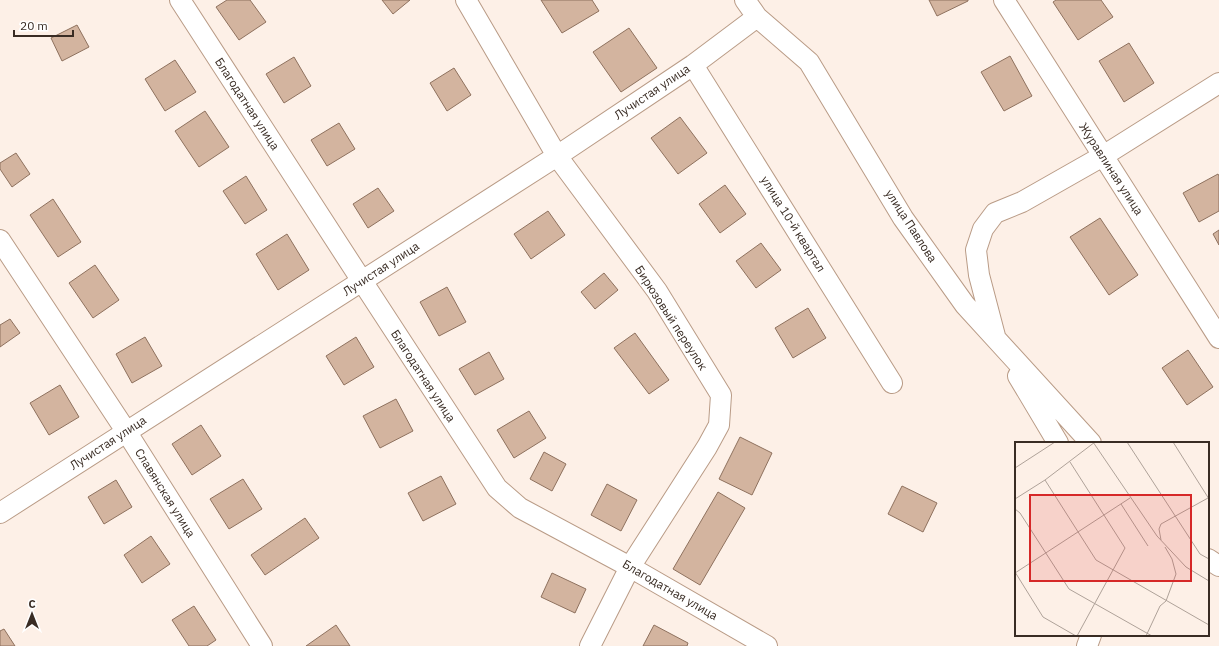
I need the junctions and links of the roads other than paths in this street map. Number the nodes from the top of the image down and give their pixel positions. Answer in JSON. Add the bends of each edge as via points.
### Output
{"nodes":[{"id":1,"x":180,"y":0,"type":"edge"},
{"id":2,"x":466,"y":0,"type":"edge"},
{"id":3,"x":745,"y":0,"type":"edge"},
{"id":4,"x":1004,"y":0,"type":"edge"},
{"id":5,"x":756,"y":17,"type":"junction"},
{"id":6,"x":693,"y":65,"type":"junction"},
{"id":7,"x":1219,"y":83,"type":"edge"},
{"id":8,"x":557,"y":156,"type":"junction"},
{"id":9,"x":1102,"y":156,"type":"junction"},
{"id":10,"x":0,"y":240,"type":"edge"},
{"id":11,"x":362,"y":281,"type":"junction"},
{"id":12,"x":1219,"y":338,"type":"edge"},
{"id":13,"x":995,"y":339,"type":"junction"},
{"id":14,"x":892,"y":383,"type":"dead end"},
{"id":15,"x":126,"y":431,"type":"junction"},
{"id":16,"x":1057,"y":442,"type":"edge"},
{"id":17,"x":1090,"y":442,"type":"edge"},
{"id":18,"x":0,"y":513,"type":"edge"},
{"id":19,"x":1209,"y":560,"type":"edge"},
{"id":20,"x":1219,"y":566,"type":"edge"},
{"id":21,"x":630,"y":567,"type":"junction"},
{"id":22,"x":1091,"y":636,"type":"edge"},
{"id":23,"x":262,"y":646,"type":"edge"},
{"id":24,"x":590,"y":646,"type":"edge"},
{"id":25,"x":767,"y":646,"type":"edge"},
{"id":26,"x":1087,"y":646,"type":"edge"}],
"edges":[{"from":1,"to":11,"type":"street","name":"Благодатная улица"},
{"from":2,"to":8,"type":"street","name":"Бирюзовый переулок"},
{"from":3,"to":5,"type":"street","name":"улица Павлова"},
{"from":4,"to":9,"type":"street","name":"Журавлиная улица"},
{"from":5,"to":6,"type":"street","name":"Лучистая улица"},
{"from":5,"to":13,"type":"street","name":"улица Павлова","via":[[809,62],[903,218],[965,306]]},
{"from":6,"to":8,"type":"street","name":"Лучистая улица"},
{"from":6,"to":14,"type":"street","name":"улица 10-й квартал"},
{"from":7,"to":9,"type":"street"},
{"from":8,"to":11,"type":"street","name":"Лучистая улица"},
{"from":8,"to":21,"type":"street","name":"Бирюзовый переулок","via":[[657,292],[722,395],[719,425]]},
{"from":9,"to":12,"type":"street","name":"Журавлиная улица"},
{"from":9,"to":13,"type":"street","via":[[1022,202],[994,213],[983,229],[976,250],[979,274]]},
{"from":10,"to":15,"type":"street","name":"Славянская улица"},
{"from":11,"to":15,"type":"street","name":"Лучистая улица"},
{"from":11,"to":21,"type":"street","name":"Благодатная улица","via":[[497,488],[520,508]]},
{"from":13,"to":16,"type":"street"},
{"from":13,"to":17,"type":"street","name":"улица Павлова"},
{"from":15,"to":18,"type":"street","name":"Лучистая улица"},
{"from":15,"to":23,"type":"street","name":"Славянская улица"},
{"from":19,"to":20,"type":"street"},
{"from":21,"to":24,"type":"street","name":"Бирюзовый переулок"},
{"from":21,"to":25,"type":"street","name":"Благодатная улица"},
{"from":22,"to":26,"type":"street"}]}
